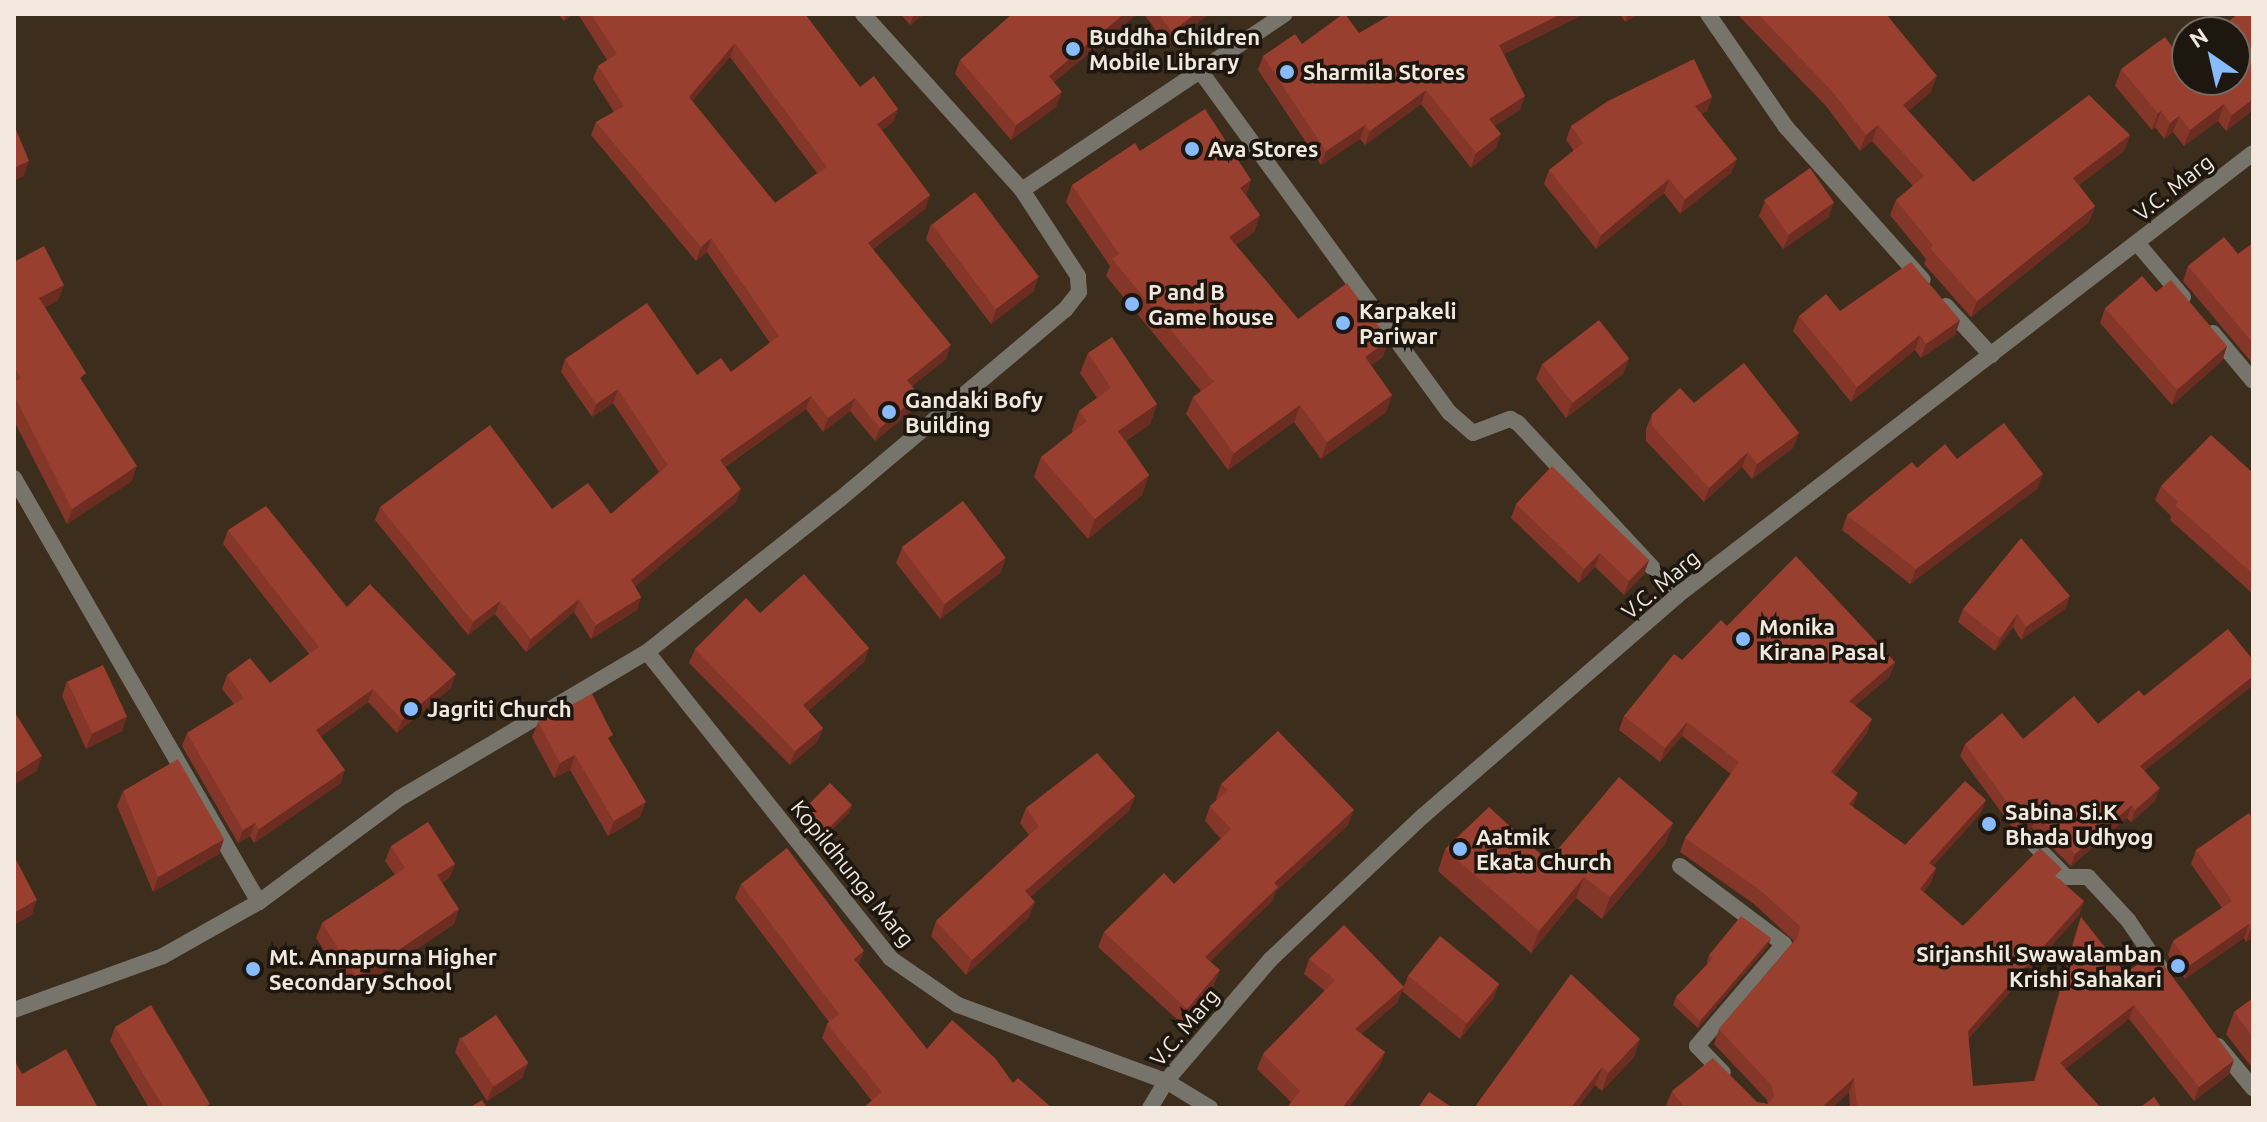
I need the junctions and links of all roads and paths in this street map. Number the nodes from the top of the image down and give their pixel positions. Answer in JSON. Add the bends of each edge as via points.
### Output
{"nodes":[{"id":1,"x":863,"y":14,"type":"edge"},
{"id":2,"x":1285,"y":14,"type":"edge"},
{"id":3,"x":1708,"y":14,"type":"edge"},
{"id":4,"x":1198,"y":68,"type":"junction"},
{"id":5,"x":2253,"y":153,"type":"edge"},
{"id":6,"x":1022,"y":190,"type":"junction"},
{"id":7,"x":2137,"y":243,"type":"junction"},
{"id":8,"x":1991,"y":355,"type":"junction"},
{"id":9,"x":2253,"y":381,"type":"edge"},
{"id":10,"x":14,"y":478,"type":"edge"},
{"id":11,"x":1678,"y":595,"type":"junction"},
{"id":12,"x":647,"y":652,"type":"junction"},
{"id":13,"x":2028,"y":838,"type":"edge"},
{"id":14,"x":1680,"y":866,"type":"dead end"},
{"id":15,"x":259,"y":902,"type":"junction"},
{"id":16,"x":2173,"y":986,"type":"edge"},
{"id":17,"x":14,"y":1010,"type":"edge"},
{"id":18,"x":2206,"y":1032,"type":"edge"},
{"id":19,"x":1166,"y":1081,"type":"junction"},
{"id":20,"x":2253,"y":1088,"type":"edge"},
{"id":21,"x":1741,"y":1089,"type":"edge"},
{"id":22,"x":1150,"y":1108,"type":"edge"},
{"id":23,"x":1210,"y":1108,"type":"edge"}],
"edges":[{"from":1,"to":6,"type":"street"},
{"from":2,"to":4,"type":"street"},
{"from":3,"to":8,"type":"street","via":[[1786,127]]},
{"from":4,"to":6,"type":"street"},
{"from":4,"to":11,"type":"street","via":[[1450,413],[1473,433],[1510,419],[1518,423]]},
{"from":5,"to":7,"type":"street","name":"V.C. Marg"},
{"from":6,"to":12,"type":"street","via":[[1078,276],[1079,292],[839,500]]},
{"from":7,"to":8,"type":"street","name":"V.C. Marg"},
{"from":7,"to":9,"type":"street"},
{"from":8,"to":11,"type":"street","name":"V.C. Marg"},
{"from":10,"to":15,"type":"street"},
{"from":11,"to":19,"type":"street","name":"V.C. Marg","via":[[1423,816],[1281,950]]},
{"from":12,"to":15,"type":"street","via":[[400,798]]},
{"from":12,"to":19,"type":"street","name":"Kopildhunga Marg","via":[[890,958],[958,1005]]},
{"from":13,"to":16,"type":"street","via":[[2069,880],[2088,877],[2128,920]]},
{"from":14,"to":21,"type":"street","via":[[1784,944],[1697,1046]]},
{"from":15,"to":17,"type":"street","via":[[163,956]]},
{"from":18,"to":20,"type":"street"},
{"from":19,"to":22,"type":"street","name":"V.C. Marg"},
{"from":19,"to":23,"type":"street","name":"Kopildhunga Marg"}]}
